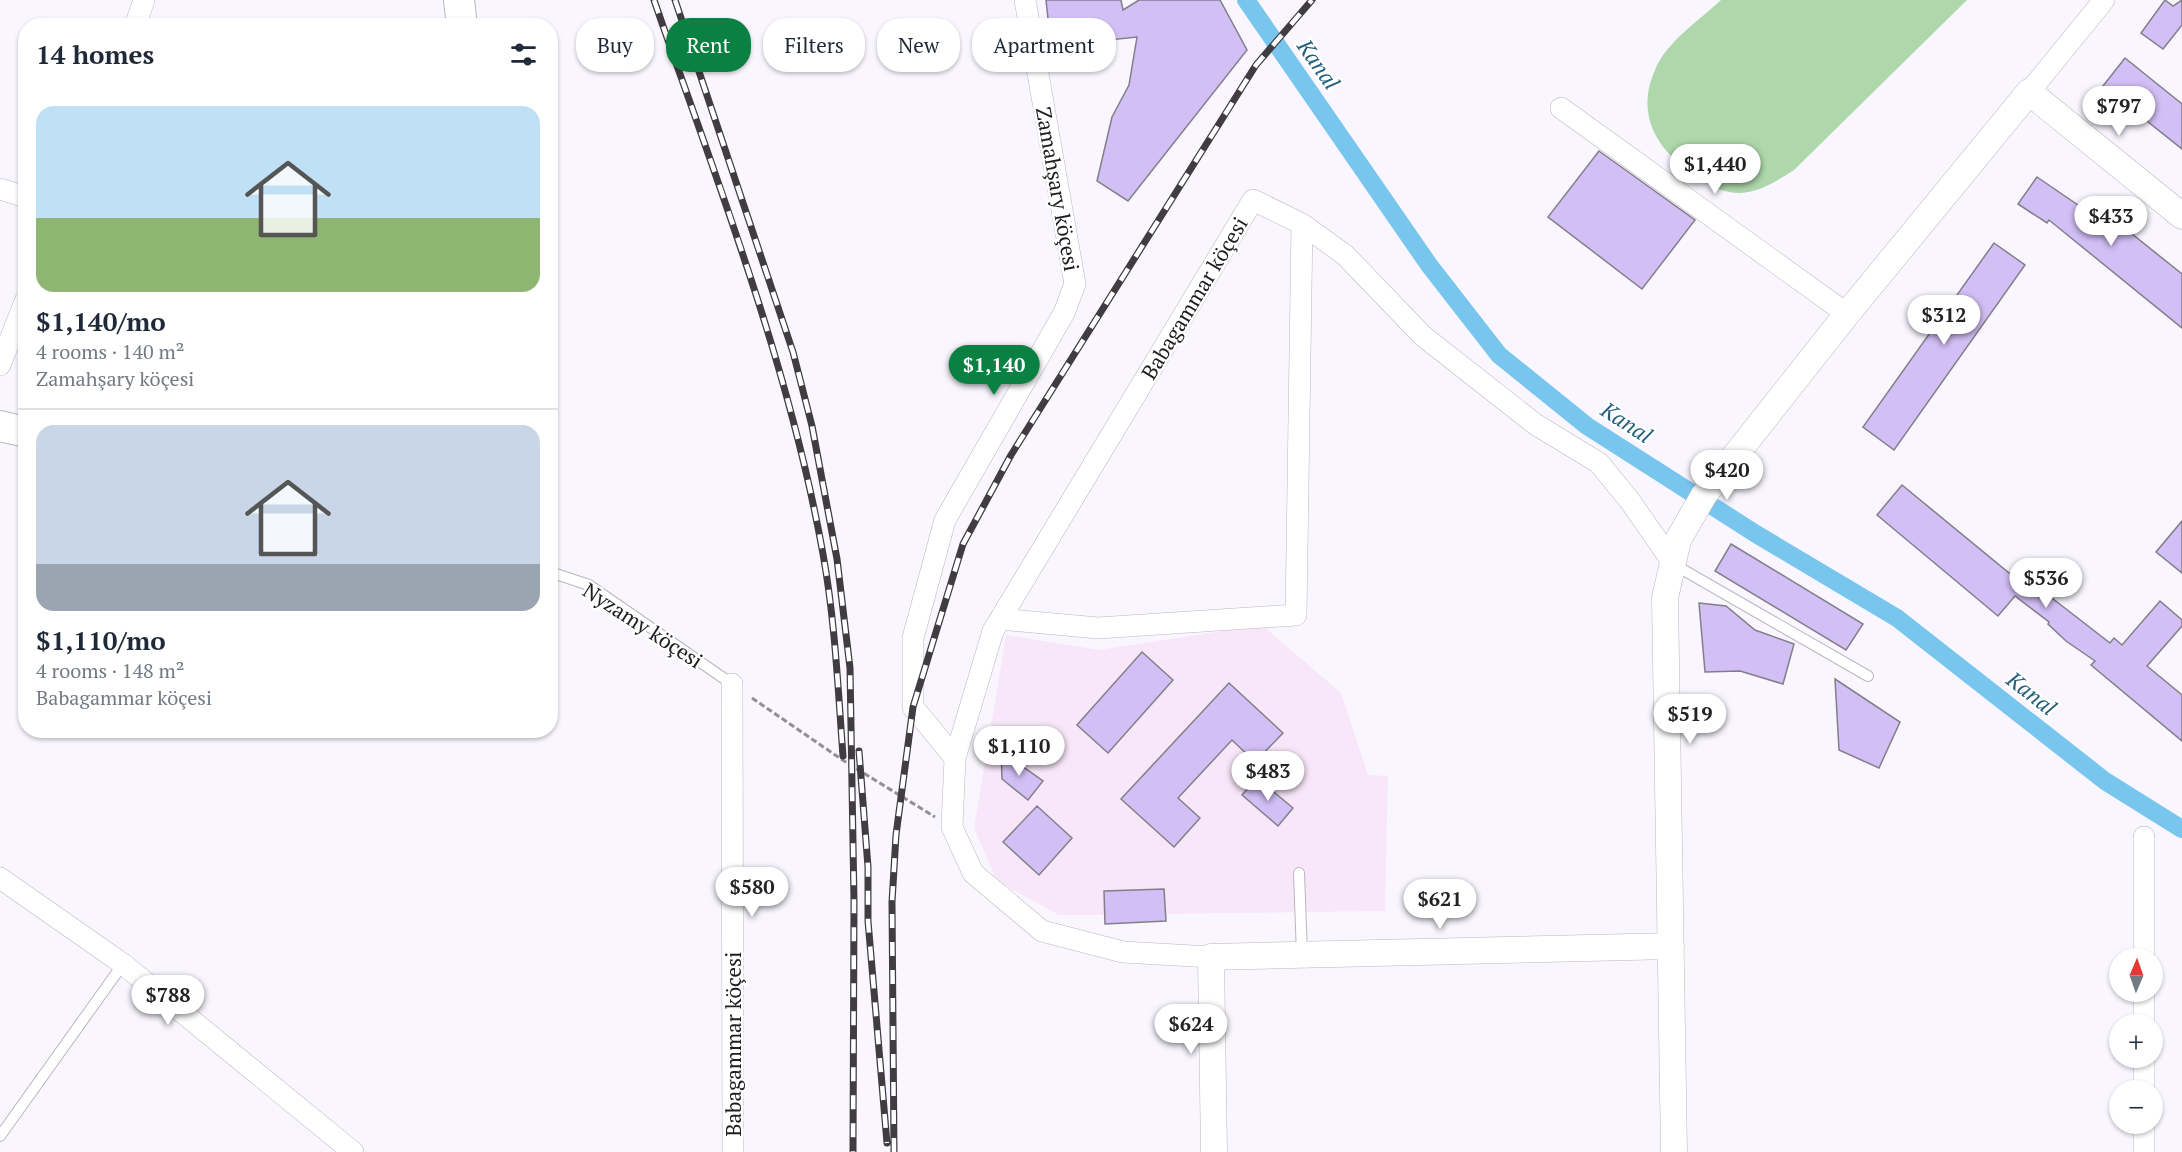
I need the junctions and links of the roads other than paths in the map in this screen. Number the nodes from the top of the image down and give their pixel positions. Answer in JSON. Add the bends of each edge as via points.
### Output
{"nodes":[{"id":1,"x":144,"y":0,"type":"edge"},
{"id":2,"x":459,"y":0,"type":"edge"},
{"id":3,"x":1025,"y":0,"type":"edge"},
{"id":4,"x":2104,"y":0,"type":"edge"},
{"id":5,"x":138,"y":18,"type":"edge"},
{"id":6,"x":461,"y":18,"type":"edge"},
{"id":7,"x":2029,"y":92,"type":"junction"},
{"id":8,"x":1561,"y":108,"type":"dead end"},
{"id":9,"x":0,"y":189,"type":"edge"},
{"id":10,"x":18,"y":195,"type":"edge"},
{"id":11,"x":2182,"y":216,"type":"edge"},
{"id":12,"x":1302,"y":224,"type":"junction"},
{"id":13,"x":1847,"y":314,"type":"junction"},
{"id":14,"x":18,"y":319,"type":"edge"},
{"id":15,"x":0,"y":365,"type":"edge"},
{"id":16,"x":0,"y":426,"type":"edge"},
{"id":17,"x":18,"y":430,"type":"edge"},
{"id":18,"x":1676,"y":552,"type":"junction"},
{"id":19,"x":558,"y":575,"type":"edge"},
{"id":20,"x":1000,"y":619,"type":"junction"},
{"id":21,"x":1868,"y":676,"type":"dead end"},
{"id":22,"x":732,"y":684,"type":"joint"},
{"id":23,"x":955,"y":758,"type":"junction"},
{"id":24,"x":2144,"y":837,"type":"dead end"},
{"id":25,"x":1299,"y":873,"type":"dead end"},
{"id":26,"x":0,"y":878,"type":"edge"},
{"id":27,"x":1671,"y":946,"type":"junction"},
{"id":28,"x":2144,"y":948,"type":"edge"},
{"id":29,"x":1302,"y":955,"type":"junction"},
{"id":30,"x":1211,"y":957,"type":"junction"},
{"id":31,"x":123,"y":964,"type":"junction"},
{"id":32,"x":2144,"y":1134,"type":"edge"},
{"id":33,"x":0,"y":1136,"type":"edge"},
{"id":34,"x":353,"y":1152,"type":"edge"},
{"id":35,"x":733,"y":1152,"type":"edge"},
{"id":36,"x":1214,"y":1152,"type":"edge"},
{"id":37,"x":1674,"y":1152,"type":"edge"},
{"id":38,"x":2144,"y":1152,"type":"edge"}],
"edges":[{"from":1,"to":5,"type":"street"},
{"from":2,"to":6,"type":"main road"},
{"from":3,"to":23,"type":"street","name":"Zamahşary köçesi","via":[[1075,284],[1064,313],[945,520],[913,638],[913,707]]},
{"from":4,"to":7,"type":"street"},
{"from":7,"to":11,"type":"street"},
{"from":7,"to":13,"type":"street"},
{"from":8,"to":13,"type":"street"},
{"from":9,"to":10,"type":"street"},
{"from":12,"to":18,"type":"street","name":"Babagammar köçesi","via":[[1345,255],[1423,336],[1535,424],[1599,463]]},
{"from":12,"to":20,"type":"street","name":"Babagammar köçesi","via":[[1253,200]]},
{"from":12,"to":20,"type":"street","via":[[1296,615],[1098,628]]},
{"from":13,"to":18,"type":"street","via":[[1704,495]]},
{"from":14,"to":15,"type":"street"},
{"from":16,"to":17,"type":"main road"},
{"from":18,"to":21,"type":"lane"},
{"from":18,"to":27,"type":"street","via":[[1665,598]]},
{"from":19,"to":22,"type":"lane","name":"Nyzamy köçesi","via":[[589,585]]},
{"from":20,"to":23,"type":"street","name":"Babagammar köçesi","via":[[993,630]]},
{"from":22,"to":35,"type":"street","name":"Babagammar köçesi"},
{"from":23,"to":30,"type":"street","name":"Babagammar köçesi","via":[[952,827],[973,873],[1042,931],[1123,952]]},
{"from":24,"to":28,"type":"street"},
{"from":25,"to":29,"type":"lane"},
{"from":26,"to":31,"type":"street"},
{"from":27,"to":29,"type":"street"},
{"from":27,"to":37,"type":"street"},
{"from":29,"to":30,"type":"street"},
{"from":30,"to":36,"type":"street"},
{"from":31,"to":33,"type":"lane"},
{"from":31,"to":34,"type":"street"},
{"from":32,"to":38,"type":"street"}]}
